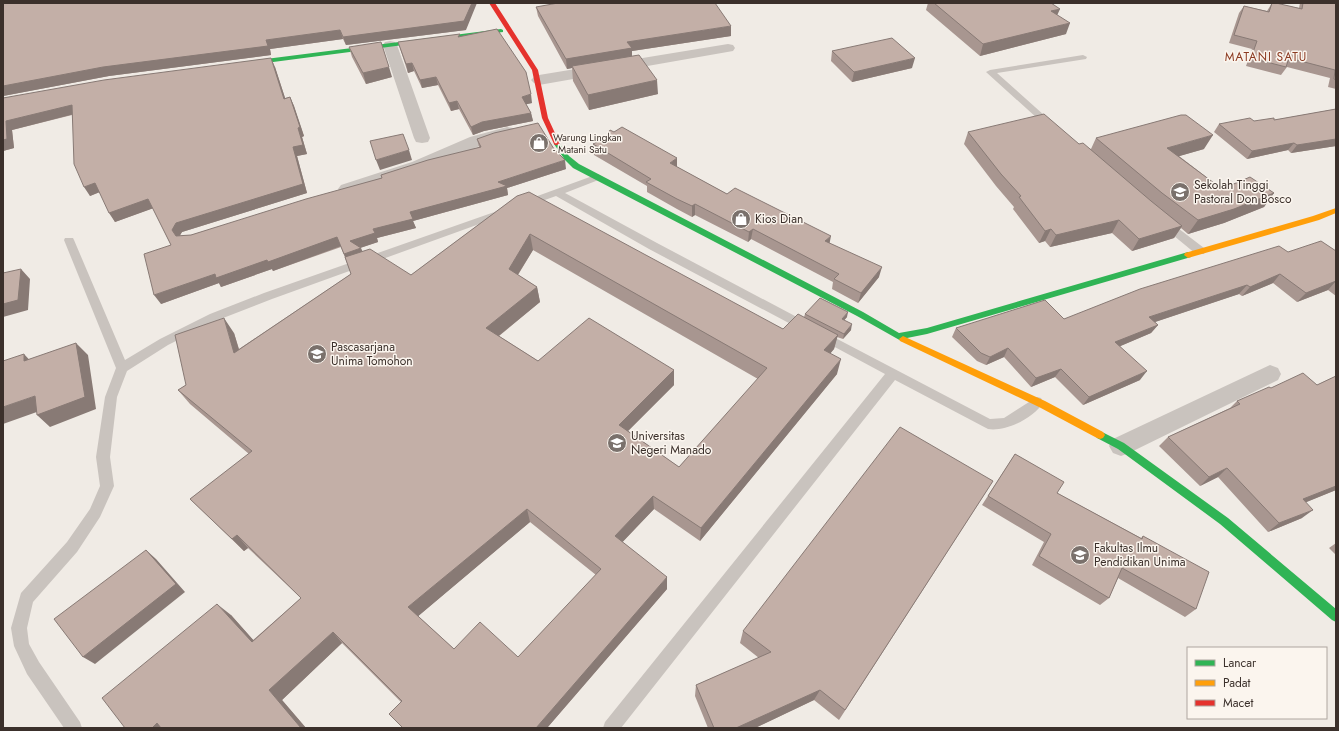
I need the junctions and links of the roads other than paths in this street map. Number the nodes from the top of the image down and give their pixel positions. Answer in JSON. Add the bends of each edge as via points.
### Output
{"nodes":[{"id":1,"x":492,"y":3,"type":"edge"},
{"id":2,"x":510,"y":30,"type":"junction"},
{"id":3,"x":390,"y":45,"type":"junction"},
{"id":4,"x":728,"y":48,"type":"dead end"},
{"id":5,"x":1083,"y":56,"type":"dead end"},
{"id":6,"x":234,"y":65,"type":"edge"},
{"id":7,"x":539,"y":80,"type":"junction"},
{"id":8,"x":535,"y":127,"type":"junction"},
{"id":9,"x":1058,"y":132,"type":"edge"},
{"id":10,"x":422,"y":138,"type":"dead end"},
{"id":11,"x":598,"y":177,"type":"junction"},
{"id":12,"x":557,"y":192,"type":"junction"},
{"id":13,"x":332,"y":193,"type":"edge"},
{"id":14,"x":1336,"y":210,"type":"edge"},
{"id":15,"x":1160,"y":219,"type":"edge"},
{"id":16,"x":69,"y":240,"type":"dead end"},
{"id":17,"x":1200,"y":251,"type":"junction"},
{"id":18,"x":898,"y":336,"type":"junction"},
{"id":19,"x":122,"y":368,"type":"junction"},
{"id":20,"x":892,"y":373,"type":"junction"},
{"id":21,"x":1270,"y":374,"type":"dead end"},
{"id":22,"x":1037,"y":402,"type":"junction"},
{"id":23,"x":1121,"y":446,"type":"junction"},
{"id":24,"x":1336,"y":616,"type":"edge"},
{"id":25,"x":74,"y":728,"type":"edge"},
{"id":26,"x":611,"y":728,"type":"edge"}],
"edges":[{"from":1,"to":2,"type":"street"},
{"from":2,"to":3,"type":"street"},
{"from":2,"to":7,"type":"street"},
{"from":3,"to":6,"type":"street"},
{"from":3,"to":10,"type":"street"},
{"from":4,"to":7,"type":"street"},
{"from":5,"to":9,"type":"lane","via":[[990,72]]},
{"from":7,"to":8,"type":"street"},
{"from":8,"to":11,"type":"street","via":[[576,166]]},
{"from":8,"to":13,"type":"street","via":[[490,136],[418,166]]},
{"from":11,"to":12,"type":"lane"},
{"from":11,"to":18,"type":"street"},
{"from":12,"to":19,"type":"lane","via":[[452,232],[268,296],[164,342]]},
{"from":12,"to":20,"type":"lane"},
{"from":14,"to":17,"type":"street"},
{"from":15,"to":17,"type":"lane"},
{"from":16,"to":19,"type":"lane"},
{"from":17,"to":18,"type":"street","via":[[927,331]]},
{"from":18,"to":22,"type":"street"},
{"from":19,"to":25,"type":"lane","via":[[111,397],[103,457],[107,486],[95,513],[72,547],[26,598],[19,628],[22,646],[30,662]]},
{"from":20,"to":22,"type":"lane","via":[[994,425],[1015,418]]},
{"from":20,"to":26,"type":"lane"},
{"from":21,"to":23,"type":"street"},
{"from":22,"to":23,"type":"street"},
{"from":23,"to":24,"type":"street","via":[[1224,521]]}]}
